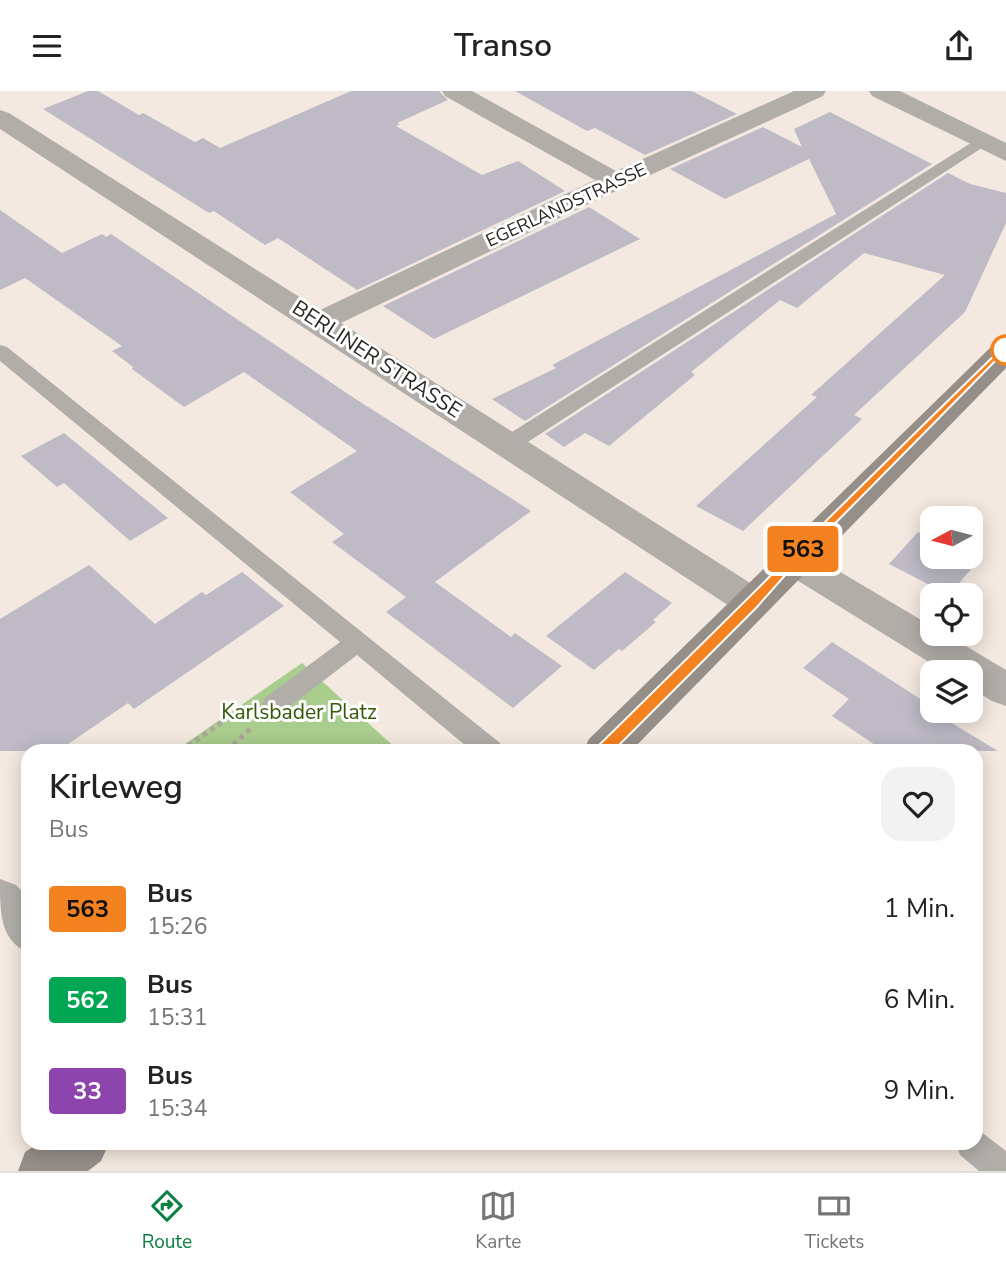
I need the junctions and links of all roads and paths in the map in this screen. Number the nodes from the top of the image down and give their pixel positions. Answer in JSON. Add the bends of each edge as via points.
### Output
{"nodes":[{"id":1,"x":454,"y":91,"type":"edge"},
{"id":2,"x":814,"y":91,"type":"edge"},
{"id":3,"x":881,"y":91,"type":"edge"},
{"id":4,"x":0,"y":118,"type":"edge"},
{"id":5,"x":982,"y":141,"type":"junction"},
{"id":6,"x":1006,"y":153,"type":"edge"},
{"id":7,"x":615,"y":181,"type":"junction"},
{"id":8,"x":319,"y":322,"type":"junction"},
{"id":9,"x":1006,"y":350,"type":"edge"},
{"id":10,"x":0,"y":351,"type":"edge"},
{"id":11,"x":509,"y":445,"type":"junction"},
{"id":12,"x":792,"y":560,"type":"junction"},
{"id":13,"x":753,"y":603,"type":"junction"},
{"id":14,"x":358,"y":641,"type":"junction"},
{"id":15,"x":1006,"y":690,"type":"edge"},
{"id":16,"x":275,"y":704,"type":"dead end"},
{"id":17,"x":483,"y":744,"type":"edge"},
{"id":18,"x":611,"y":744,"type":"edge"},
{"id":19,"x":0,"y":899,"type":"edge"},
{"id":20,"x":21,"y":924,"type":"edge"},
{"id":21,"x":73,"y":1150,"type":"edge"},
{"id":22,"x":980,"y":1150,"type":"edge"},
{"id":23,"x":44,"y":1171,"type":"edge"},
{"id":24,"x":1004,"y":1171,"type":"edge"}],
"edges":[{"from":1,"to":7,"type":"street"},
{"from":2,"to":7,"type":"street","name":"EGERLANDSTRASSE"},
{"from":3,"to":5,"type":"street"},
{"from":4,"to":8,"type":"street","name":"BERLINER STRASSE"},
{"from":5,"to":6,"type":"street"},
{"from":5,"to":11,"type":"lane"},
{"from":7,"to":8,"type":"street","name":"EGERLANDSTRASSE"},
{"from":8,"to":11,"type":"street","name":"BERLINER STRASSE"},
{"from":9,"to":12,"type":"street"},
{"from":10,"to":14,"type":"lane"},
{"from":11,"to":13,"type":"street","name":"BERLINER STRASSE"},
{"from":12,"to":13,"type":"street"},
{"from":12,"to":15,"type":"street"},
{"from":13,"to":18,"type":"street"},
{"from":14,"to":16,"type":"lane"},
{"from":14,"to":17,"type":"lane"},
{"from":19,"to":20,"type":"street"},
{"from":21,"to":23,"type":"street"},
{"from":22,"to":24,"type":"lane"}]}
